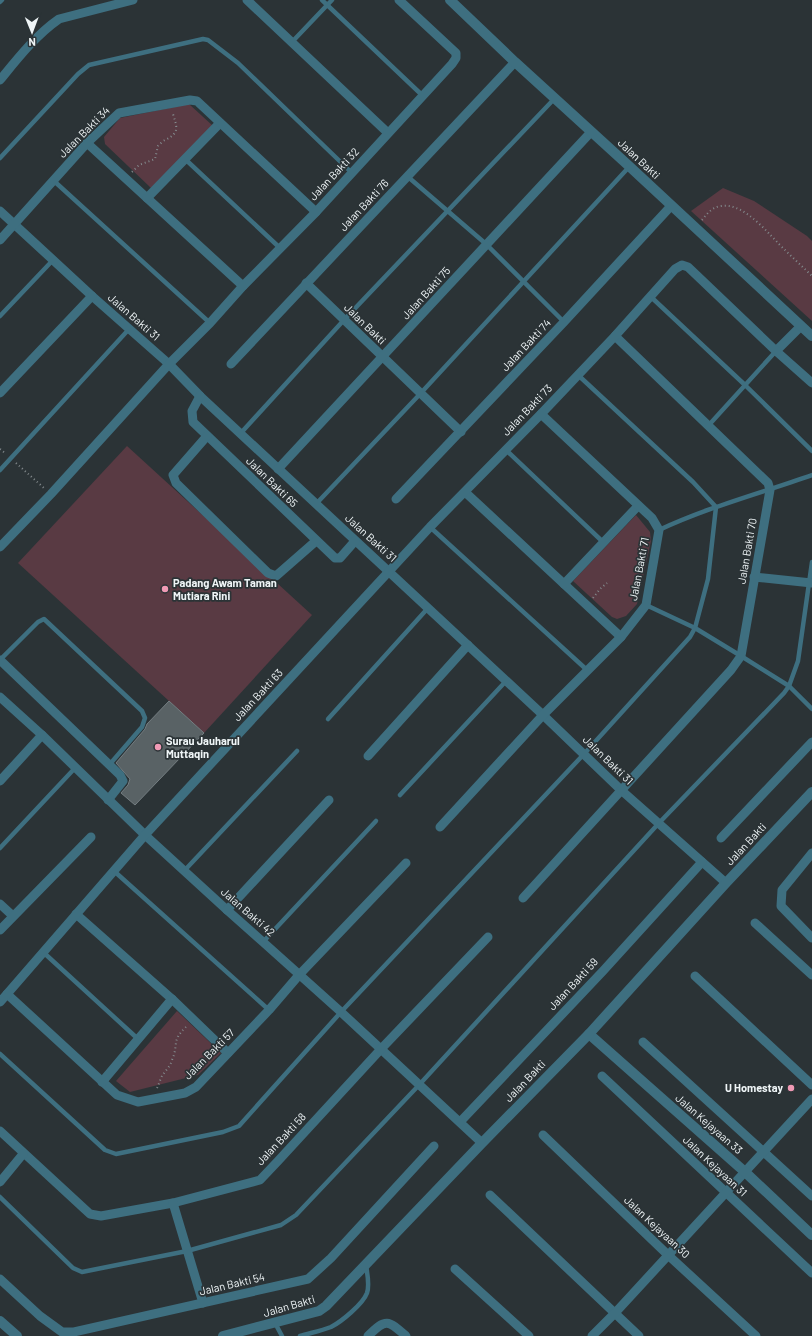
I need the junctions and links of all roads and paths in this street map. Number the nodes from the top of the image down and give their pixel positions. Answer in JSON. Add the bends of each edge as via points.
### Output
{"nodes":[{"id":1,"x":2,"y":0,"type":"edge"},
{"id":2,"x":133,"y":0,"type":"edge"},
{"id":3,"x":248,"y":0,"type":"edge"},
{"id":4,"x":322,"y":0,"type":"edge"},
{"id":5,"x":332,"y":0,"type":"edge"},
{"id":6,"x":399,"y":0,"type":"edge"},
{"id":7,"x":450,"y":0,"type":"edge"},
{"id":8,"x":0,"y":2,"type":"edge"},
{"id":9,"x":327,"y":5,"type":"junction"},
{"id":10,"x":292,"y":42,"type":"junction"},
{"id":11,"x":515,"y":62,"type":"junction"},
{"id":12,"x":0,"y":80,"type":"edge"},
{"id":13,"x":423,"y":96,"type":"junction"},
{"id":14,"x":555,"y":98,"type":"junction"},
{"id":15,"x":171,"y":103,"type":"junction"},
{"id":16,"x":220,"y":123,"type":"junction"},
{"id":17,"x":592,"y":132,"type":"junction"},
{"id":18,"x":388,"y":134,"type":"junction"},
{"id":19,"x":87,"y":143,"type":"junction"},
{"id":20,"x":0,"y":158,"type":"edge"},
{"id":21,"x":185,"y":159,"type":"junction"},
{"id":22,"x":629,"y":166,"type":"junction"},
{"id":23,"x":352,"y":173,"type":"junction"},
{"id":24,"x":407,"y":176,"type":"junction"},
{"id":25,"x":126,"y":179,"type":"junction"},
{"id":26,"x":54,"y":180,"type":"junction"},
{"id":27,"x":147,"y":198,"type":"junction"},
{"id":28,"x":671,"y":206,"type":"junction"},
{"id":29,"x":0,"y":211,"type":"edge"},
{"id":30,"x":447,"y":211,"type":"junction"},
{"id":31,"x":316,"y":212,"type":"junction"},
{"id":32,"x":15,"y":225,"type":"junction"},
{"id":33,"x":695,"y":228,"type":"junction"},
{"id":34,"x":0,"y":240,"type":"edge"},
{"id":35,"x":486,"y":244,"type":"junction"},
{"id":36,"x":280,"y":248,"type":"junction"},
{"id":37,"x":53,"y":260,"type":"junction"},
{"id":38,"x":812,"y":276,"type":"edge"},
{"id":39,"x":524,"y":282,"type":"junction"},
{"id":40,"x":306,"y":283,"type":"junction"},
{"id":41,"x":243,"y":286,"type":"junction"},
{"id":42,"x":92,"y":296,"type":"junction"},
{"id":43,"x":650,"y":296,"type":"junction"},
{"id":44,"x":0,"y":316,"type":"edge"},
{"id":45,"x":343,"y":321,"type":"junction"},
{"id":46,"x":564,"y":322,"type":"junction"},
{"id":47,"x":210,"y":323,"type":"junction"},
{"id":48,"x":801,"y":326,"type":"junction"},
{"id":49,"x":130,"y":328,"type":"junction"},
{"id":50,"x":615,"y":336,"type":"junction"},
{"id":51,"x":812,"y":336,"type":"edge"},
{"id":52,"x":776,"y":351,"type":"junction"},
{"id":53,"x":383,"y":358,"type":"junction"},
{"id":54,"x":169,"y":364,"type":"junction"},
{"id":55,"x":231,"y":364,"type":"dead end"},
{"id":56,"x":578,"y":375,"type":"junction"},
{"id":57,"x":812,"y":383,"type":"edge"},
{"id":58,"x":745,"y":385,"type":"junction"},
{"id":59,"x":0,"y":393,"type":"edge"},
{"id":60,"x":420,"y":394,"type":"junction"},
{"id":61,"x":200,"y":396,"type":"junction"},
{"id":62,"x":541,"y":414,"type":"junction"},
{"id":63,"x":708,"y":426,"type":"junction"},
{"id":64,"x":461,"y":432,"type":"junction"},
{"id":65,"x":240,"y":434,"type":"junction"},
{"id":66,"x":207,"y":436,"type":"junction"},
{"id":67,"x":0,"y":449,"type":"edge"},
{"id":68,"x":506,"y":450,"type":"junction"},
{"id":69,"x":812,"y":451,"type":"edge"},
{"id":70,"x":11,"y":458,"type":"junction"},
{"id":71,"x":278,"y":469,"type":"junction"},
{"id":72,"x":0,"y":470,"type":"edge"},
{"id":73,"x":812,"y":475,"type":"edge"},
{"id":74,"x":770,"y":490,"type":"junction"},
{"id":75,"x":465,"y":492,"type":"junction"},
{"id":76,"x":51,"y":494,"type":"junction"},
{"id":77,"x":396,"y":500,"type":"dead end"},
{"id":78,"x":316,"y":504,"type":"junction"},
{"id":79,"x":638,"y":506,"type":"junction"},
{"id":80,"x":716,"y":507,"type":"junction"},
{"id":81,"x":430,"y":527,"type":"junction"},
{"id":82,"x":658,"y":530,"type":"junction"},
{"id":83,"x":316,"y":540,"type":"junction"},
{"id":84,"x":355,"y":541,"type":"junction"},
{"id":85,"x":602,"y":542,"type":"junction"},
{"id":86,"x":0,"y":547,"type":"edge"},
{"id":87,"x":812,"y":562,"type":"edge"},
{"id":88,"x":389,"y":572,"type":"junction"},
{"id":89,"x":754,"y":577,"type":"junction"},
{"id":90,"x":810,"y":582,"type":"edge"},
{"id":91,"x":607,"y":583,"type":"dead end"},
{"id":92,"x":564,"y":584,"type":"junction"},
{"id":93,"x":586,"y":605,"type":"junction"},
{"id":94,"x":646,"y":605,"type":"junction"},
{"id":95,"x":428,"y":608,"type":"junction"},
{"id":96,"x":695,"y":628,"type":"junction"},
{"id":97,"x":621,"y":637,"type":"junction"},
{"id":98,"x":468,"y":645,"type":"junction"},
{"id":99,"x":741,"y":656,"type":"junction"},
{"id":100,"x":0,"y":660,"type":"edge"},
{"id":101,"x":587,"y":670,"type":"junction"},
{"id":102,"x":506,"y":680,"type":"junction"},
{"id":103,"x":789,"y":686,"type":"junction"},
{"id":104,"x":0,"y":697,"type":"edge"},
{"id":105,"x":812,"y":709,"type":"edge"},
{"id":106,"x":543,"y":715,"type":"junction"},
{"id":107,"x":328,"y":719,"type":"dead end"},
{"id":108,"x":42,"y":735,"type":"junction"},
{"id":109,"x":812,"y":742,"type":"edge"},
{"id":110,"x":297,"y":751,"type":"dead end"},
{"id":111,"x":584,"y":754,"type":"junction"},
{"id":112,"x":368,"y":756,"type":"dead end"},
{"id":113,"x":110,"y":764,"type":"junction"},
{"id":114,"x":75,"y":768,"type":"junction"},
{"id":115,"x":0,"y":781,"type":"edge"},
{"id":116,"x":621,"y":790,"type":"junction"},
{"id":117,"x":812,"y":792,"type":"edge"},
{"id":118,"x":400,"y":795,"type":"dead end"},
{"id":119,"x":108,"y":800,"type":"junction"},
{"id":120,"x":329,"y":800,"type":"dead end"},
{"id":121,"x":376,"y":821,"type":"dead end"},
{"id":122,"x":659,"y":823,"type":"junction"},
{"id":123,"x":440,"y":827,"type":"dead end"},
{"id":124,"x":145,"y":835,"type":"junction"},
{"id":125,"x":90,"y":837,"type":"dead end"},
{"id":126,"x":721,"y":838,"type":"dead end"},
{"id":127,"x":0,"y":848,"type":"edge"},
{"id":128,"x":812,"y":853,"type":"edge"},
{"id":129,"x":702,"y":862,"type":"junction"},
{"id":130,"x":406,"y":863,"type":"dead end"},
{"id":131,"x":114,"y":871,"type":"junction"},
{"id":132,"x":184,"y":871,"type":"junction"},
{"id":133,"x":726,"y":883,"type":"junction"},
{"id":134,"x":523,"y":898,"type":"dead end"},
{"id":135,"x":0,"y":904,"type":"edge"},
{"id":136,"x":226,"y":910,"type":"junction"},
{"id":137,"x":76,"y":914,"type":"junction"},
{"id":138,"x":13,"y":916,"type":"junction"},
{"id":139,"x":755,"y":922,"type":"dead end"},
{"id":140,"x":0,"y":930,"type":"edge"},
{"id":141,"x":488,"y":937,"type":"dead end"},
{"id":142,"x":812,"y":938,"type":"edge"},
{"id":143,"x":263,"y":942,"type":"junction"},
{"id":144,"x":43,"y":952,"type":"junction"},
{"id":145,"x":299,"y":975,"type":"junction"},
{"id":146,"x":812,"y":975,"type":"edge"},
{"id":147,"x":695,"y":976,"type":"dead end"},
{"id":148,"x":7,"y":994,"type":"junction"},
{"id":149,"x":172,"y":999,"type":"junction"},
{"id":150,"x":0,"y":1002,"type":"edge"},
{"id":151,"x":269,"y":1010,"type":"junction"},
{"id":152,"x":342,"y":1012,"type":"junction"},
{"id":153,"x":193,"y":1020,"type":"junction"},
{"id":154,"x":589,"y":1034,"type":"junction"},
{"id":155,"x":138,"y":1039,"type":"junction"},
{"id":156,"x":643,"y":1042,"type":"dead end"},
{"id":157,"x":382,"y":1049,"type":"junction"},
{"id":158,"x":228,"y":1053,"type":"junction"},
{"id":159,"x":0,"y":1054,"type":"edge"},
{"id":160,"x":602,"y":1076,"type":"dead end"},
{"id":161,"x":102,"y":1082,"type":"junction"},
{"id":162,"x":419,"y":1085,"type":"junction"},
{"id":163,"x":812,"y":1085,"type":"edge"},
{"id":164,"x":157,"y":1089,"type":"dead end"},
{"id":165,"x":812,"y":1099,"type":"edge"},
{"id":166,"x":460,"y":1122,"type":"junction"},
{"id":167,"x":0,"y":1131,"type":"edge"},
{"id":168,"x":543,"y":1135,"type":"dead end"},
{"id":169,"x":482,"y":1143,"type":"junction"},
{"id":170,"x":434,"y":1146,"type":"dead end"},
{"id":171,"x":764,"y":1152,"type":"junction"},
{"id":172,"x":23,"y":1154,"type":"junction"},
{"id":173,"x":745,"y":1172,"type":"junction"},
{"id":174,"x":0,"y":1182,"type":"edge"},
{"id":175,"x":726,"y":1192,"type":"junction"},
{"id":176,"x":490,"y":1195,"type":"dead end"},
{"id":177,"x":812,"y":1196,"type":"edge"},
{"id":178,"x":0,"y":1197,"type":"edge"},
{"id":179,"x":172,"y":1204,"type":"junction"},
{"id":180,"x":812,"y":1236,"type":"edge"},
{"id":181,"x":187,"y":1251,"type":"junction"},
{"id":182,"x":668,"y":1255,"type":"junction"},
{"id":183,"x":366,"y":1264,"type":"junction"},
{"id":184,"x":454,"y":1269,"type":"dead end"},
{"id":185,"x":812,"y":1273,"type":"edge"},
{"id":186,"x":0,"y":1279,"type":"edge"},
{"id":187,"x":203,"y":1303,"type":"junction"},
{"id":188,"x":615,"y":1313,"type":"junction"},
{"id":189,"x":0,"y":1321,"type":"edge"},
{"id":190,"x":275,"y":1323,"type":"junction"},
{"id":191,"x":17,"y":1336,"type":"edge"},
{"id":192,"x":223,"y":1336,"type":"edge"},
{"id":193,"x":282,"y":1336,"type":"edge"},
{"id":194,"x":300,"y":1336,"type":"edge"},
{"id":195,"x":368,"y":1336,"type":"edge"},
{"id":196,"x":406,"y":1336,"type":"edge"},
{"id":197,"x":529,"y":1336,"type":"edge"},
{"id":198,"x":592,"y":1336,"type":"edge"},
{"id":199,"x":639,"y":1336,"type":"edge"},
{"id":200,"x":756,"y":1336,"type":"edge"}],
"edges":[{"from":1,"to":8,"type":"lane"},
{"from":2,"to":12,"type":"street","via":[[59,19],[32,42]]},
{"from":3,"to":10,"type":"street"},
{"from":4,"to":9,"type":"lane"},
{"from":5,"to":9,"type":"lane"},
{"from":6,"to":13,"type":"street","name":"Jalan Bakti 32","via":[[456,53],[452,64]]},
{"from":7,"to":11,"type":"street","name":"Jalan Bakti"},
{"from":9,"to":10,"type":"lane"},
{"from":9,"to":13,"type":"lane"},
{"from":10,"to":18,"type":"street"},
{"from":11,"to":14,"type":"street","name":"Jalan Bakti"},
{"from":11,"to":24,"type":"street","name":"Jalan Bakti 76"},
{"from":13,"to":18,"type":"street","name":"Jalan Bakti 32"},
{"from":14,"to":17,"type":"street","name":"Jalan Bakti"},
{"from":14,"to":30,"type":"lane"},
{"from":15,"to":16,"type":"street","name":"Jalan Bakti 34","via":[[197,101]]},
{"from":15,"to":19,"type":"street","name":"Jalan Bakti 34","via":[[119,113]]},
{"from":15,"to":25,"type":"path","via":[[176,130],[171,138],[159,145],[155,159],[139,165]]},
{"from":16,"to":21,"type":"street"},
{"from":16,"to":31,"type":"street","name":"Jalan Bakti 34"},
{"from":17,"to":22,"type":"street","name":"Jalan Bakti"},
{"from":17,"to":35,"type":"street","name":"Jalan Bakti 75"},
{"from":18,"to":23,"type":"street","name":"Jalan Bakti 32"},
{"from":19,"to":25,"type":"street"},
{"from":19,"to":26,"type":"street","name":"Jalan Bakti 34"},
{"from":20,"to":23,"type":"lane","via":[[89,65],[208,40],[238,63]]},
{"from":21,"to":27,"type":"street"},
{"from":21,"to":36,"type":"lane"},
{"from":22,"to":28,"type":"street","name":"Jalan Bakti"},
{"from":22,"to":39,"type":"lane"},
{"from":23,"to":31,"type":"street","name":"Jalan Bakti 32"},
{"from":24,"to":30,"type":"lane"},
{"from":24,"to":40,"type":"street","name":"Jalan Bakti 76"},
{"from":25,"to":27,"type":"street"},
{"from":26,"to":32,"type":"street","name":"Jalan Bakti 34"},
{"from":26,"to":47,"type":"lane"},
{"from":27,"to":41,"type":"street"},
{"from":28,"to":33,"type":"street","name":"Jalan Bakti"},
{"from":28,"to":46,"type":"street","name":"Jalan Bakti 74"},
{"from":29,"to":32,"type":"street","name":"Jalan Bakti 31"},
{"from":30,"to":35,"type":"lane"},
{"from":30,"to":45,"type":"lane"},
{"from":31,"to":36,"type":"street","name":"Jalan Bakti 32"},
{"from":32,"to":34,"type":"street","name":"Jalan Bakti 34"},
{"from":32,"to":37,"type":"street","name":"Jalan Bakti 31"},
{"from":33,"to":38,"type":"path","via":[[712,209],[722,205],[734,208],[757,222]]},
{"from":33,"to":48,"type":"street","name":"Jalan Bakti"},
{"from":35,"to":39,"type":"lane"},
{"from":35,"to":53,"type":"street","name":"Jalan Bakti 75"},
{"from":36,"to":41,"type":"street","name":"Jalan Bakti 32"},
{"from":37,"to":42,"type":"street","name":"Jalan Bakti 31"},
{"from":37,"to":44,"type":"lane"},
{"from":39,"to":46,"type":"lane"},
{"from":39,"to":60,"type":"lane"},
{"from":40,"to":45,"type":"street","name":"Jalan Bakti"},
{"from":40,"to":55,"type":"street","name":"Jalan Bakti 76"},
{"from":41,"to":47,"type":"street","name":"Jalan Bakti 32"},
{"from":42,"to":49,"type":"street","name":"Jalan Bakti 31"},
{"from":42,"to":59,"type":"street"},
{"from":43,"to":50,"type":"street","name":"Jalan Bakti 73"},
{"from":43,"to":52,"type":"street","name":"Jalan Bakti 73","via":[[675,268],[682,265],[688,267]]},
{"from":43,"to":58,"type":"lane"},
{"from":45,"to":53,"type":"street","name":"Jalan Bakti"},
{"from":45,"to":65,"type":"lane"},
{"from":46,"to":64,"type":"street","name":"Jalan Bakti 74"},
{"from":47,"to":54,"type":"street","name":"Jalan Bakti 32"},
{"from":48,"to":51,"type":"street","name":"Jalan Bakti"},
{"from":48,"to":52,"type":"street"},
{"from":49,"to":54,"type":"street","name":"Jalan Bakti 31"},
{"from":49,"to":70,"type":"lane"},
{"from":50,"to":56,"type":"street","name":"Jalan Bakti 73"},
{"from":50,"to":63,"type":"street"},
{"from":52,"to":57,"type":"street"},
{"from":52,"to":58,"type":"lane"},
{"from":53,"to":60,"type":"street","name":"Jalan Bakti"},
{"from":53,"to":71,"type":"street","name":"Jalan Bakti 75"},
{"from":54,"to":61,"type":"street","name":"Jalan Bakti 31"},
{"from":54,"to":76,"type":"street","name":"Jalan Bakti 32"},
{"from":56,"to":62,"type":"street","name":"Jalan Bakti 73"},
{"from":56,"to":80,"type":"lane"},
{"from":58,"to":63,"type":"lane"},
{"from":58,"to":69,"type":"lane"},
{"from":60,"to":64,"type":"street","name":"Jalan Bakti"},
{"from":60,"to":78,"type":"lane"},
{"from":61,"to":65,"type":"street","name":"Jalan Bakti 31"},
{"from":61,"to":66,"type":"street","name":"Jalan Bakti 65","via":[[192,411],[193,422]]},
{"from":62,"to":68,"type":"street","name":"Jalan Bakti 73"},
{"from":62,"to":79,"type":"street","name":"Jalan Bakti 71"},
{"from":63,"to":74,"type":"street","via":[[768,483]]},
{"from":64,"to":77,"type":"street","name":"Jalan Bakti 74"},
{"from":65,"to":71,"type":"street","name":"Jalan Bakti 31"},
{"from":66,"to":83,"type":"street","name":"Jalan Bakti 65"},
{"from":66,"to":83,"type":"street","via":[[173,475],[176,483],[268,573],[276,576]]},
{"from":67,"to":70,"type":"path"},
{"from":68,"to":75,"type":"street","name":"Jalan Bakti 73"},
{"from":68,"to":85,"type":"lane"},
{"from":70,"to":72,"type":"lane"},
{"from":70,"to":76,"type":"path"},
{"from":71,"to":78,"type":"street","name":"Jalan Bakti 31"},
{"from":73,"to":74,"type":"lane"},
{"from":74,"to":80,"type":"lane"},
{"from":74,"to":89,"type":"street","name":"Jalan Bakti 70"},
{"from":75,"to":81,"type":"street","name":"Jalan Bakti 73"},
{"from":75,"to":92,"type":"street"},
{"from":76,"to":86,"type":"street","name":"Jalan Bakti 32"},
{"from":78,"to":84,"type":"street","name":"Jalan Bakti 31"},
{"from":79,"to":82,"type":"street","name":"Jalan Bakti 71","via":[[652,518]]},
{"from":79,"to":85,"type":"street"},
{"from":80,"to":82,"type":"lane"},
{"from":80,"to":96,"type":"lane","via":[[708,579]]},
{"from":81,"to":88,"type":"street","name":"Jalan Bakti 73"},
{"from":81,"to":101,"type":"lane"},
{"from":82,"to":94,"type":"street","name":"Jalan Bakti 71"},
{"from":83,"to":84,"type":"street","name":"Jalan Bakti 65","via":[[334,558],[340,558]]},
{"from":84,"to":88,"type":"street","name":"Jalan Bakti 31"},
{"from":85,"to":92,"type":"street"},
{"from":87,"to":90,"type":"lane"},
{"from":88,"to":95,"type":"street","name":"Jalan Bakti 31"},
{"from":88,"to":124,"type":"street","name":"Jalan Bakti 63"},
{"from":89,"to":90,"type":"street"},
{"from":89,"to":99,"type":"street","name":"Jalan Bakti 70"},
{"from":90,"to":103,"type":"lane","via":[[798,661]]},
{"from":91,"to":93,"type":"path"},
{"from":92,"to":93,"type":"street"},
{"from":93,"to":97,"type":"street"},
{"from":94,"to":96,"type":"lane"},
{"from":94,"to":97,"type":"street","name":"Jalan Bakti 71"},
{"from":95,"to":98,"type":"street","name":"Jalan Bakti 31"},
{"from":95,"to":107,"type":"lane"},
{"from":96,"to":99,"type":"lane"},
{"from":96,"to":111,"type":"lane","via":[[690,637]]},
{"from":97,"to":101,"type":"street","name":"Jalan Bakti 71"},
{"from":98,"to":102,"type":"street","name":"Jalan Bakti 31"},
{"from":98,"to":112,"type":"street"},
{"from":99,"to":103,"type":"lane"},
{"from":99,"to":116,"type":"street","name":"Jalan Bakti 70"},
{"from":100,"to":113,"type":"street"},
{"from":100,"to":113,"type":"lane","via":[[44,619],[136,705],[145,718],[142,727]]},
{"from":101,"to":106,"type":"street","name":"Jalan Bakti 71"},
{"from":102,"to":106,"type":"street","name":"Jalan Bakti 31"},
{"from":102,"to":118,"type":"lane"},
{"from":103,"to":105,"type":"lane"},
{"from":103,"to":122,"type":"lane"},
{"from":104,"to":108,"type":"street","name":"Jalan Bakti 42"},
{"from":106,"to":111,"type":"street","name":"Jalan Bakti 31"},
{"from":106,"to":123,"type":"street","name":"Jalan Bakti 71"},
{"from":108,"to":114,"type":"street","name":"Jalan Bakti 42"},
{"from":108,"to":115,"type":"street"},
{"from":109,"to":126,"type":"street"},
{"from":110,"to":132,"type":"lane"},
{"from":111,"to":116,"type":"street","name":"Jalan Bakti 31"},
{"from":111,"to":152,"type":"lane"},
{"from":113,"to":119,"type":"street","via":[[120,774],[122,781]]},
{"from":114,"to":119,"type":"street","name":"Jalan Bakti 42"},
{"from":114,"to":127,"type":"lane"},
{"from":116,"to":122,"type":"street","name":"Jalan Bakti 31"},
{"from":116,"to":134,"type":"street","name":"Jalan Bakti 70"},
{"from":117,"to":133,"type":"street","name":"Jalan Bakti"},
{"from":119,"to":124,"type":"street","name":"Jalan Bakti 42"},
{"from":120,"to":136,"type":"street"},
{"from":121,"to":143,"type":"lane"},
{"from":122,"to":129,"type":"street","name":"Jalan Bakti 31"},
{"from":122,"to":162,"type":"lane"},
{"from":124,"to":131,"type":"street","name":"Jalan Bakti 63"},
{"from":124,"to":132,"type":"street","name":"Jalan Bakti 42"},
{"from":125,"to":138,"type":"street"},
{"from":128,"to":142,"type":"street","via":[[782,890],[780,897],[781,906]]},
{"from":129,"to":133,"type":"street","name":"Jalan Bakti 31"},
{"from":129,"to":166,"type":"street","name":"Jalan Bakti 59"},
{"from":130,"to":145,"type":"street","name":"Jalan Bakti 57"},
{"from":131,"to":137,"type":"street","name":"Jalan Bakti 63"},
{"from":131,"to":151,"type":"lane"},
{"from":132,"to":136,"type":"street","name":"Jalan Bakti 42"},
{"from":133,"to":154,"type":"street","name":"Jalan Bakti"},
{"from":135,"to":138,"type":"street"},
{"from":136,"to":143,"type":"street","name":"Jalan Bakti 42"},
{"from":137,"to":144,"type":"street","name":"Jalan Bakti 63"},
{"from":137,"to":149,"type":"street"},
{"from":138,"to":140,"type":"street"},
{"from":139,"to":146,"type":"street"},
{"from":141,"to":157,"type":"street","name":"Jalan Bakti 58"},
{"from":143,"to":145,"type":"street","name":"Jalan Bakti 42"},
{"from":144,"to":148,"type":"street","name":"Jalan Bakti 63"},
{"from":144,"to":155,"type":"lane"},
{"from":145,"to":151,"type":"street","name":"Jalan Bakti 57"},
{"from":145,"to":152,"type":"street","name":"Jalan Bakti 42"},
{"from":147,"to":163,"type":"street"},
{"from":148,"to":150,"type":"street","name":"Jalan Bakti 63"},
{"from":148,"to":161,"type":"street","name":"Jalan Bakti 57"},
{"from":149,"to":153,"type":"street"},
{"from":149,"to":155,"type":"street"},
{"from":151,"to":158,"type":"street","name":"Jalan Bakti 57"},
{"from":152,"to":157,"type":"street","name":"Jalan Bakti 42"},
{"from":152,"to":159,"type":"lane","via":[[239,1126],[223,1132],[116,1154],[105,1150]]},
{"from":153,"to":158,"type":"street"},
{"from":153,"to":164,"type":"path","via":[[179,1032],[172,1062]]},
{"from":154,"to":169,"type":"street","name":"Jalan Bakti"},
{"from":154,"to":173,"type":"street","name":"Jalan Kejayaan 33"},
{"from":155,"to":161,"type":"street"},
{"from":156,"to":171,"type":"street"},
{"from":157,"to":162,"type":"street","name":"Jalan Bakti 42"},
{"from":157,"to":179,"type":"street","name":"Jalan Bakti 58","via":[[260,1180]]},
{"from":158,"to":161,"type":"street","name":"Jalan Bakti 57","via":[[196,1086],[185,1093],[138,1102],[117,1095]]},
{"from":160,"to":175,"type":"street","name":"Jalan Kejayaan 31"},
{"from":162,"to":166,"type":"street","name":"Jalan Bakti 42"},
{"from":162,"to":181,"type":"lane","via":[[296,1215],[281,1225]]},
{"from":165,"to":171,"type":"street"},
{"from":166,"to":169,"type":"street","name":"Jalan Bakti 42"},
{"from":167,"to":172,"type":"street","name":"Jalan Bakti 58"},
{"from":168,"to":182,"type":"street","name":"Jalan Kejayaan 30"},
{"from":169,"to":183,"type":"street","name":"Jalan Bakti"},
{"from":170,"to":187,"type":"street","name":"Jalan Bakti 54","via":[[331,1258],[308,1279]]},
{"from":171,"to":173,"type":"street"},
{"from":171,"to":177,"type":"street"},
{"from":172,"to":174,"type":"street"},
{"from":172,"to":179,"type":"street","name":"Jalan Bakti 58","via":[[90,1214],[101,1216]]},
{"from":173,"to":175,"type":"street"},
{"from":173,"to":180,"type":"street","name":"Jalan Kejayaan 33"},
{"from":175,"to":182,"type":"street"},
{"from":175,"to":185,"type":"street","name":"Jalan Kejayaan 31"},
{"from":176,"to":188,"type":"street"},
{"from":178,"to":181,"type":"lane","via":[[73,1268],[82,1272]]},
{"from":179,"to":181,"type":"street"},
{"from":181,"to":187,"type":"street"},
{"from":182,"to":188,"type":"street"},
{"from":182,"to":200,"type":"street","name":"Jalan Kejayaan 30"},
{"from":183,"to":190,"type":"street","name":"Jalan Bakti","via":[[319,1311]]},
{"from":183,"to":194,"type":"lane","via":[[367,1292],[363,1300],[331,1327]]},
{"from":184,"to":197,"type":"street"},
{"from":186,"to":187,"type":"street","name":"Jalan Bakti 54","via":[[40,1316],[62,1332],[74,1332]]},
{"from":188,"to":198,"type":"street"},
{"from":188,"to":199,"type":"street"},
{"from":189,"to":191,"type":"street"},
{"from":190,"to":192,"type":"street","name":"Jalan Bakti"},
{"from":190,"to":193,"type":"lane"},
{"from":195,"to":196,"type":"street","via":[[378,1325],[387,1323]]}]}
